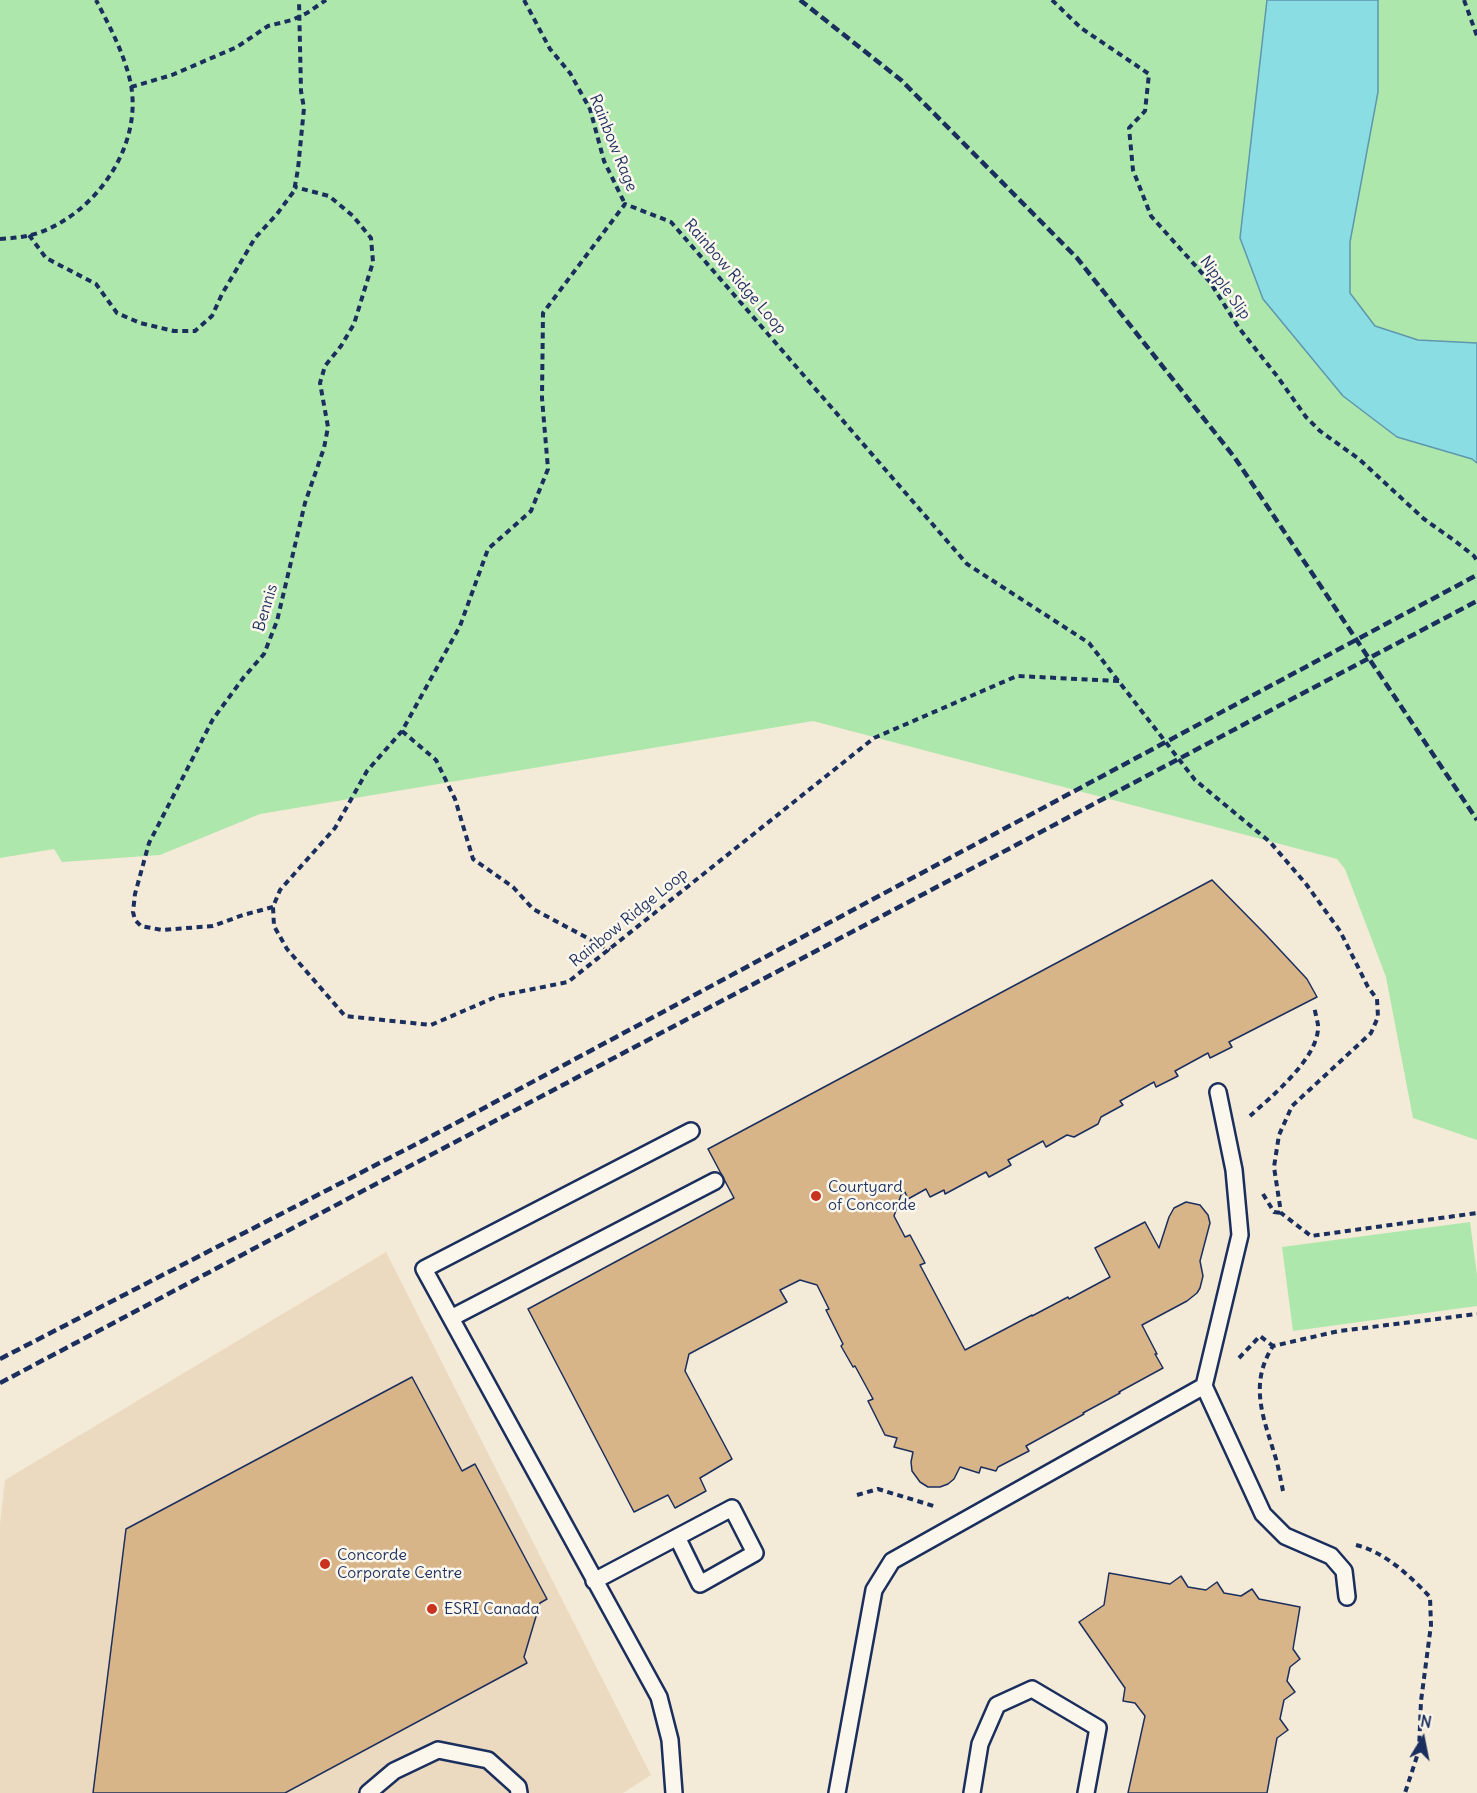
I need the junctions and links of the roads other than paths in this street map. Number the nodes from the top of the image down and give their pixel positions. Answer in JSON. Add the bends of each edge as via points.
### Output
{"nodes":[{"id":1,"x":1218,"y":1092,"type":"dead end"},
{"id":2,"x":691,"y":1131,"type":"dead end"},
{"id":3,"x":715,"y":1181,"type":"dead end"},
{"id":4,"x":451,"y":1318,"type":"junction"},
{"id":5,"x":1204,"y":1386,"type":"junction"},
{"id":6,"x":677,"y":1537,"type":"junction"},
{"id":7,"x":594,"y":1581,"type":"junction"},
{"id":8,"x":1347,"y":1597,"type":"dead end"},
{"id":9,"x":368,"y":1793,"type":"edge"},
{"id":10,"x":519,"y":1793,"type":"edge"},
{"id":11,"x":674,"y":1793,"type":"edge"},
{"id":12,"x":837,"y":1793,"type":"edge"},
{"id":13,"x":972,"y":1793,"type":"edge"},
{"id":14,"x":1086,"y":1793,"type":"edge"}],
"edges":[{"from":1,"to":5,"type":"lane","via":[[1234,1170],[1240,1235]]},
{"from":2,"to":4,"type":"lane","via":[[424,1269]]},
{"from":3,"to":4,"type":"lane"},
{"from":4,"to":7,"type":"lane"},
{"from":5,"to":8,"type":"lane","via":[[1263,1514],[1285,1536],[1331,1556],[1344,1571]]},
{"from":5,"to":12,"type":"lane","via":[[892,1561],[874,1590]]},
{"from":6,"to":6,"type":"lane","via":[[732,1508],[755,1553],[700,1584]]},
{"from":6,"to":7,"type":"lane"},
{"from":7,"to":11,"type":"lane","via":[[659,1697],[670,1740]]},
{"from":9,"to":10,"type":"lane","via":[[394,1771],[438,1750],[489,1760],[518,1787]]},
{"from":13,"to":14,"type":"lane","via":[[980,1744],[997,1706],[1032,1689],[1098,1728]]}]}
